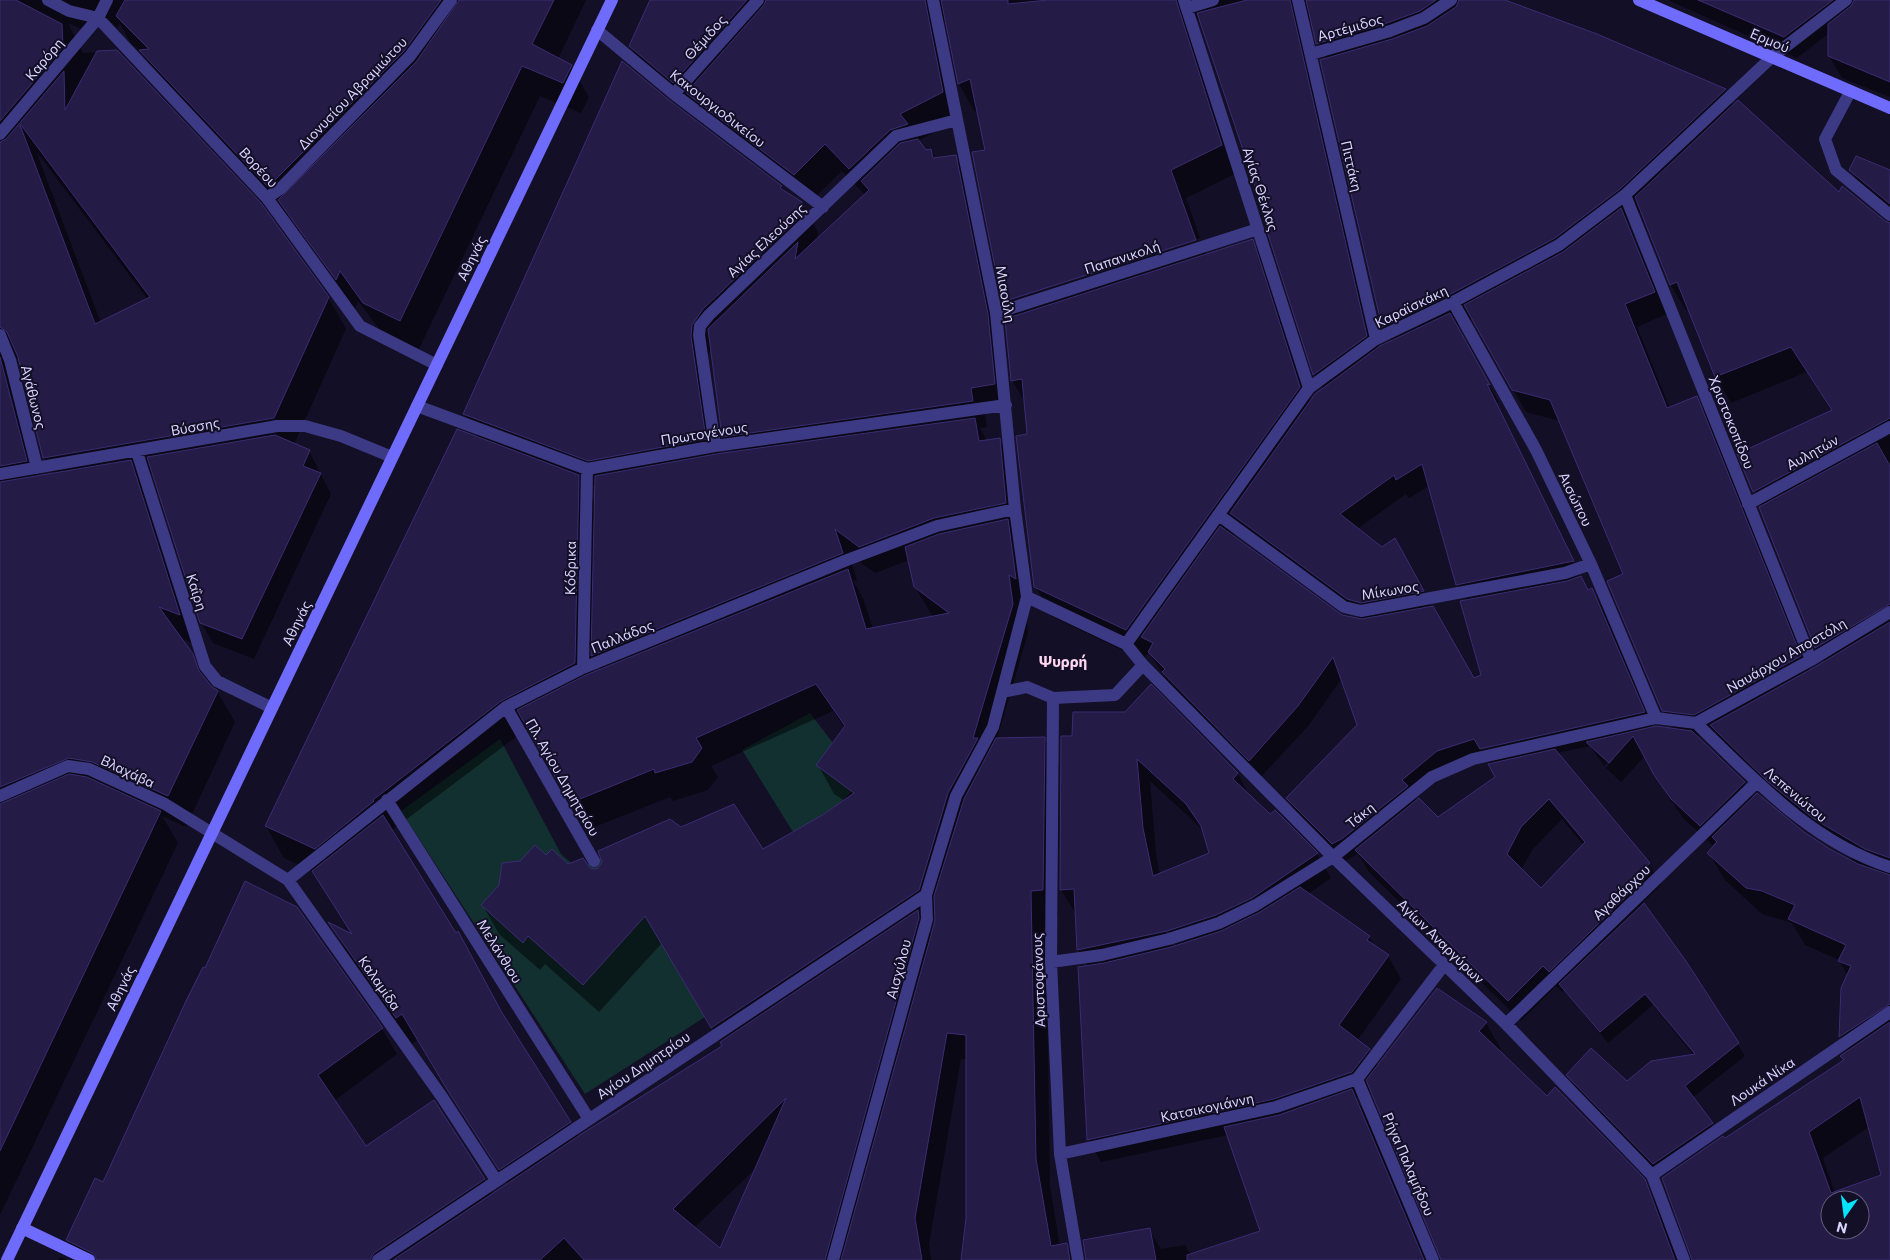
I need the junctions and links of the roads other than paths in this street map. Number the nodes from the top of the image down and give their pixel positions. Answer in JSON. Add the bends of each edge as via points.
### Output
{"nodes":[{"id":1,"x":48,"y":0,"type":"edge"},
{"id":2,"x":107,"y":0,"type":"edge"},
{"id":3,"x":452,"y":0,"type":"edge"},
{"id":4,"x":612,"y":0,"type":"edge"},
{"id":5,"x":758,"y":0,"type":"edge"},
{"id":6,"x":933,"y":0,"type":"edge"},
{"id":7,"x":1213,"y":0,"type":"edge"},
{"id":8,"x":1298,"y":0,"type":"edge"},
{"id":9,"x":1450,"y":0,"type":"edge"},
{"id":10,"x":1638,"y":0,"type":"edge"},
{"id":11,"x":1846,"y":0,"type":"edge"},
{"id":12,"x":1185,"y":4,"type":"edge"},
{"id":13,"x":98,"y":18,"type":"junction"},
{"id":14,"x":597,"y":30,"type":"junction"},
{"id":15,"x":1311,"y":54,"type":"junction"},
{"id":16,"x":1772,"y":58,"type":"junction"},
{"id":17,"x":1850,"y":92,"type":"junction"},
{"id":18,"x":674,"y":94,"type":"junction"},
{"id":19,"x":1890,"y":108,"type":"edge"},
{"id":20,"x":957,"y":120,"type":"junction"},
{"id":21,"x":0,"y":134,"type":"edge"},
{"id":22,"x":1625,"y":194,"type":"junction"},
{"id":23,"x":267,"y":198,"type":"junction"},
{"id":24,"x":823,"y":207,"type":"junction"},
{"id":25,"x":1890,"y":215,"type":"edge"},
{"id":26,"x":1258,"y":229,"type":"junction"},
{"id":27,"x":1453,"y":302,"type":"junction"},
{"id":28,"x":996,"y":313,"type":"junction"},
{"id":29,"x":0,"y":335,"type":"edge"},
{"id":30,"x":1376,"y":339,"type":"junction"},
{"id":31,"x":437,"y":365,"type":"junction"},
{"id":32,"x":1309,"y":388,"type":"junction"},
{"id":33,"x":1006,"y":405,"type":"junction"},
{"id":34,"x":417,"y":406,"type":"junction"},
{"id":35,"x":1890,"y":426,"type":"edge"},
{"id":36,"x":715,"y":446,"type":"junction"},
{"id":37,"x":137,"y":452,"type":"junction"},
{"id":38,"x":392,"y":457,"type":"junction"},
{"id":39,"x":37,"y":468,"type":"junction"},
{"id":40,"x":587,"y":469,"type":"junction"},
{"id":41,"x":0,"y":474,"type":"edge"},
{"id":42,"x":1748,"y":504,"type":"junction"},
{"id":43,"x":1015,"y":509,"type":"junction"},
{"id":44,"x":1220,"y":516,"type":"junction"},
{"id":45,"x":1591,"y":564,"type":"junction"},
{"id":46,"x":1027,"y":597,"type":"junction"},
{"id":47,"x":1890,"y":612,"type":"edge"},
{"id":48,"x":1126,"y":644,"type":"junction"},
{"id":49,"x":1811,"y":660,"type":"junction"},
{"id":50,"x":1143,"y":665,"type":"junction"},
{"id":51,"x":584,"y":668,"type":"junction"},
{"id":52,"x":1003,"y":692,"type":"junction"},
{"id":53,"x":1053,"y":698,"type":"junction"},
{"id":54,"x":506,"y":707,"type":"junction"},
{"id":55,"x":272,"y":708,"type":"junction"},
{"id":56,"x":1656,"y":718,"type":"junction"},
{"id":57,"x":1696,"y":723,"type":"junction"},
{"id":58,"x":1757,"y":782,"type":"junction"},
{"id":59,"x":0,"y":796,"type":"edge"},
{"id":60,"x":387,"y":800,"type":"junction"},
{"id":61,"x":212,"y":831,"type":"junction"},
{"id":62,"x":1333,"y":856,"type":"junction"},
{"id":63,"x":594,"y":861,"type":"dead end"},
{"id":64,"x":1890,"y":867,"type":"edge"},
{"id":65,"x":288,"y":880,"type":"junction"},
{"id":66,"x":926,"y":895,"type":"junction"},
{"id":67,"x":1051,"y":962,"type":"junction"},
{"id":68,"x":1444,"y":965,"type":"junction"},
{"id":69,"x":1890,"y":1012,"type":"edge"},
{"id":70,"x":1506,"y":1024,"type":"junction"},
{"id":71,"x":1357,"y":1079,"type":"junction"},
{"id":72,"x":589,"y":1119,"type":"junction"},
{"id":73,"x":1060,"y":1154,"type":"junction"},
{"id":74,"x":1652,"y":1174,"type":"junction"},
{"id":75,"x":496,"y":1180,"type":"junction"},
{"id":76,"x":22,"y":1228,"type":"junction"},
{"id":77,"x":7,"y":1260,"type":"edge"},
{"id":78,"x":89,"y":1260,"type":"edge"},
{"id":79,"x":378,"y":1260,"type":"edge"},
{"id":80,"x":833,"y":1260,"type":"edge"},
{"id":81,"x":1078,"y":1260,"type":"edge"},
{"id":82,"x":1433,"y":1260,"type":"edge"},
{"id":83,"x":1684,"y":1260,"type":"edge"}],
"edges":[{"from":1,"to":13,"type":"street","via":[[69,11]]},
{"from":2,"to":13,"type":"street","name":"Καρόρη"},
{"from":3,"to":23,"type":"street","name":"Διονυσίου Αβραμιώτου","via":[[410,56],[281,188]]},
{"from":4,"to":14,"type":"street","name":"Αθηνάς"},
{"from":5,"to":18,"type":"street","name":"Θέμιδος"},
{"from":6,"to":20,"type":"street","name":"Μιαούλη"},
{"from":7,"to":12,"type":"street"},
{"from":8,"to":15,"type":"street","name":"Πιττάκη"},
{"from":9,"to":15,"type":"street","name":"Αρτέμιδος","via":[[1424,18],[1399,28]]},
{"from":10,"to":16,"type":"street","name":"Ερμού"},
{"from":11,"to":16,"type":"street","name":"Καραϊσκάκη"},
{"from":12,"to":26,"type":"street","name":"Αγίας Θέκλας"},
{"from":13,"to":21,"type":"street","name":"Καρόρη"},
{"from":13,"to":23,"type":"street","name":"Βορέου"},
{"from":14,"to":18,"type":"street","name":"Κακουργιοδικείου"},
{"from":14,"to":31,"type":"street","name":"Αθηνάς"},
{"from":15,"to":30,"type":"street","name":"Πιττάκη"},
{"from":16,"to":17,"type":"street","name":"Ερμού"},
{"from":16,"to":22,"type":"street","name":"Καραϊσκάκη"},
{"from":17,"to":19,"type":"street","name":"Ερμού"},
{"from":17,"to":25,"type":"street","via":[[1825,139],[1836,170]]},
{"from":18,"to":24,"type":"street","name":"Κακουργιοδικείου"},
{"from":20,"to":24,"type":"street","name":"Αγίας Ελεούσης","via":[[896,136]]},
{"from":20,"to":28,"type":"street","name":"Μιαούλη"},
{"from":22,"to":27,"type":"street","name":"Καραϊσκάκη","via":[[1559,244]]},
{"from":22,"to":42,"type":"street","name":"Χριστοκοπίδου"},
{"from":23,"to":31,"type":"street","name":"Βορέου","via":[[360,326]]},
{"from":24,"to":36,"type":"street","name":"Αγίας Ελεούσης","via":[[700,326]]},
{"from":26,"to":28,"type":"street","name":"Παπανικολή"},
{"from":26,"to":32,"type":"street","name":"Αγίας Θέκλας"},
{"from":27,"to":30,"type":"street","name":"Καραϊσκάκη"},
{"from":27,"to":45,"type":"street","name":"Αισώπου","via":[[1536,450]]},
{"from":28,"to":33,"type":"street","name":"Μιαούλη"},
{"from":29,"to":39,"type":"street","name":"Αγάθωνος","via":[[10,360]]},
{"from":30,"to":32,"type":"street","name":"Καραϊσκάκη"},
{"from":31,"to":34,"type":"street","name":"Αθηνάς"},
{"from":32,"to":44,"type":"street","name":"Καραϊσκάκη"},
{"from":33,"to":36,"type":"street","name":"Πρωτογένους"},
{"from":33,"to":43,"type":"street","name":"Μιαούλη"},
{"from":34,"to":38,"type":"street","name":"Αθηνάς"},
{"from":34,"to":40,"type":"street"},
{"from":35,"to":42,"type":"street","name":"Αυλητών"},
{"from":36,"to":40,"type":"street","name":"Πρωτογένους"},
{"from":37,"to":38,"type":"street","name":"Βύσσης","via":[[277,426],[305,426],[341,436]]},
{"from":37,"to":39,"type":"street","name":"Βύσσης"},
{"from":37,"to":55,"type":"street","name":"Καΐρη","via":[[205,666],[217,681]]},
{"from":38,"to":55,"type":"street","name":"Αθηνάς"},
{"from":39,"to":41,"type":"street","name":"Βύσσης"},
{"from":40,"to":51,"type":"street","name":"Κόδρικα"},
{"from":42,"to":49,"type":"street","name":"Χριστοκοπίδου"},
{"from":43,"to":46,"type":"street","name":"Μιαούλη"},
{"from":43,"to":51,"type":"street","name":"Παλλάδος","via":[[937,526]]},
{"from":44,"to":45,"type":"street","name":"Μίκωνος","via":[[1344,607],[1362,611],[1565,573]]},
{"from":44,"to":48,"type":"street","name":"Καραϊσκάκη"},
{"from":45,"to":56,"type":"street","name":"Αισώπου"},
{"from":46,"to":48,"type":"street"},
{"from":46,"to":52,"type":"street","name":"Αισχύλου"},
{"from":47,"to":49,"type":"street","name":"Ναυάρχου Αποστόλη"},
{"from":48,"to":50,"type":"street","name":"Αγίων Αναργύρων"},
{"from":49,"to":57,"type":"street","name":"Ναυάρχου Αποστόλη"},
{"from":50,"to":53,"type":"street","via":[[1115,695]]},
{"from":50,"to":62,"type":"street","name":"Αγίων Αναργύρων"},
{"from":51,"to":54,"type":"street","name":"Παλλάδος"},
{"from":52,"to":53,"type":"street","via":[[1027,687]]},
{"from":52,"to":66,"type":"street","name":"Αισχύλου","via":[[994,727],[956,796]]},
{"from":53,"to":67,"type":"street","name":"Αριστοφάνους"},
{"from":54,"to":60,"type":"street","name":"Παλλάδος"},
{"from":54,"to":63,"type":"street","name":"Πλ. Αγίου Δημητρίου"},
{"from":55,"to":61,"type":"street","name":"Αθηνάς"},
{"from":56,"to":57,"type":"street","name":"Τάκη"},
{"from":56,"to":62,"type":"street","name":"Τάκη","via":[[1473,759],[1432,777]]},
{"from":57,"to":58,"type":"street","name":"Λεπενιώτου"},
{"from":58,"to":64,"type":"street","name":"Λεπενιώτου","via":[[1813,829],[1840,846]]},
{"from":58,"to":70,"type":"street","name":"Αγαθάρχου"},
{"from":59,"to":61,"type":"street","name":"Βλαχάβα","via":[[68,766],[88,769],[165,804]]},
{"from":60,"to":65,"type":"street","name":"Παλλάδος"},
{"from":60,"to":72,"type":"street","name":"Μελάνθιου"},
{"from":61,"to":65,"type":"street","name":"Καλαμίδα"},
{"from":61,"to":76,"type":"street","name":"Αθηνάς"},
{"from":62,"to":67,"type":"street","name":"Τάκη","via":[[1256,905],[1219,923],[1102,955]]},
{"from":62,"to":68,"type":"street","name":"Αγίων Αναργύρων"},
{"from":65,"to":75,"type":"street","name":"Καλαμίδα","via":[[442,1097]]},
{"from":66,"to":72,"type":"street","name":"Αγίου Δημητρίου"},
{"from":66,"to":80,"type":"street","name":"Αισχύλου","via":[[927,918]]},
{"from":67,"to":73,"type":"street","name":"Αριστοφάνους"},
{"from":68,"to":70,"type":"street","name":"Αγίων Αναργύρων"},
{"from":68,"to":71,"type":"street"},
{"from":69,"to":74,"type":"street","name":"Λουκά Νίκα"},
{"from":70,"to":74,"type":"street","name":"Αγίων Αναργύρων"},
{"from":71,"to":73,"type":"street","name":"Κατσικογιάννη","via":[[1276,1107]]},
{"from":71,"to":82,"type":"street","name":"Ρήγα Παλαμήδου"},
{"from":72,"to":75,"type":"street","name":"Αγίου Δημητρίου"},
{"from":73,"to":81,"type":"street","name":"Αριστοφάνους"},
{"from":74,"to":83,"type":"street","name":"Αγίων Αναργύρων"},
{"from":75,"to":79,"type":"street","name":"Αγίου Δημητρίου"},
{"from":76,"to":77,"type":"street","name":"Αθηνάς"},
{"from":76,"to":78,"type":"street"}]}
